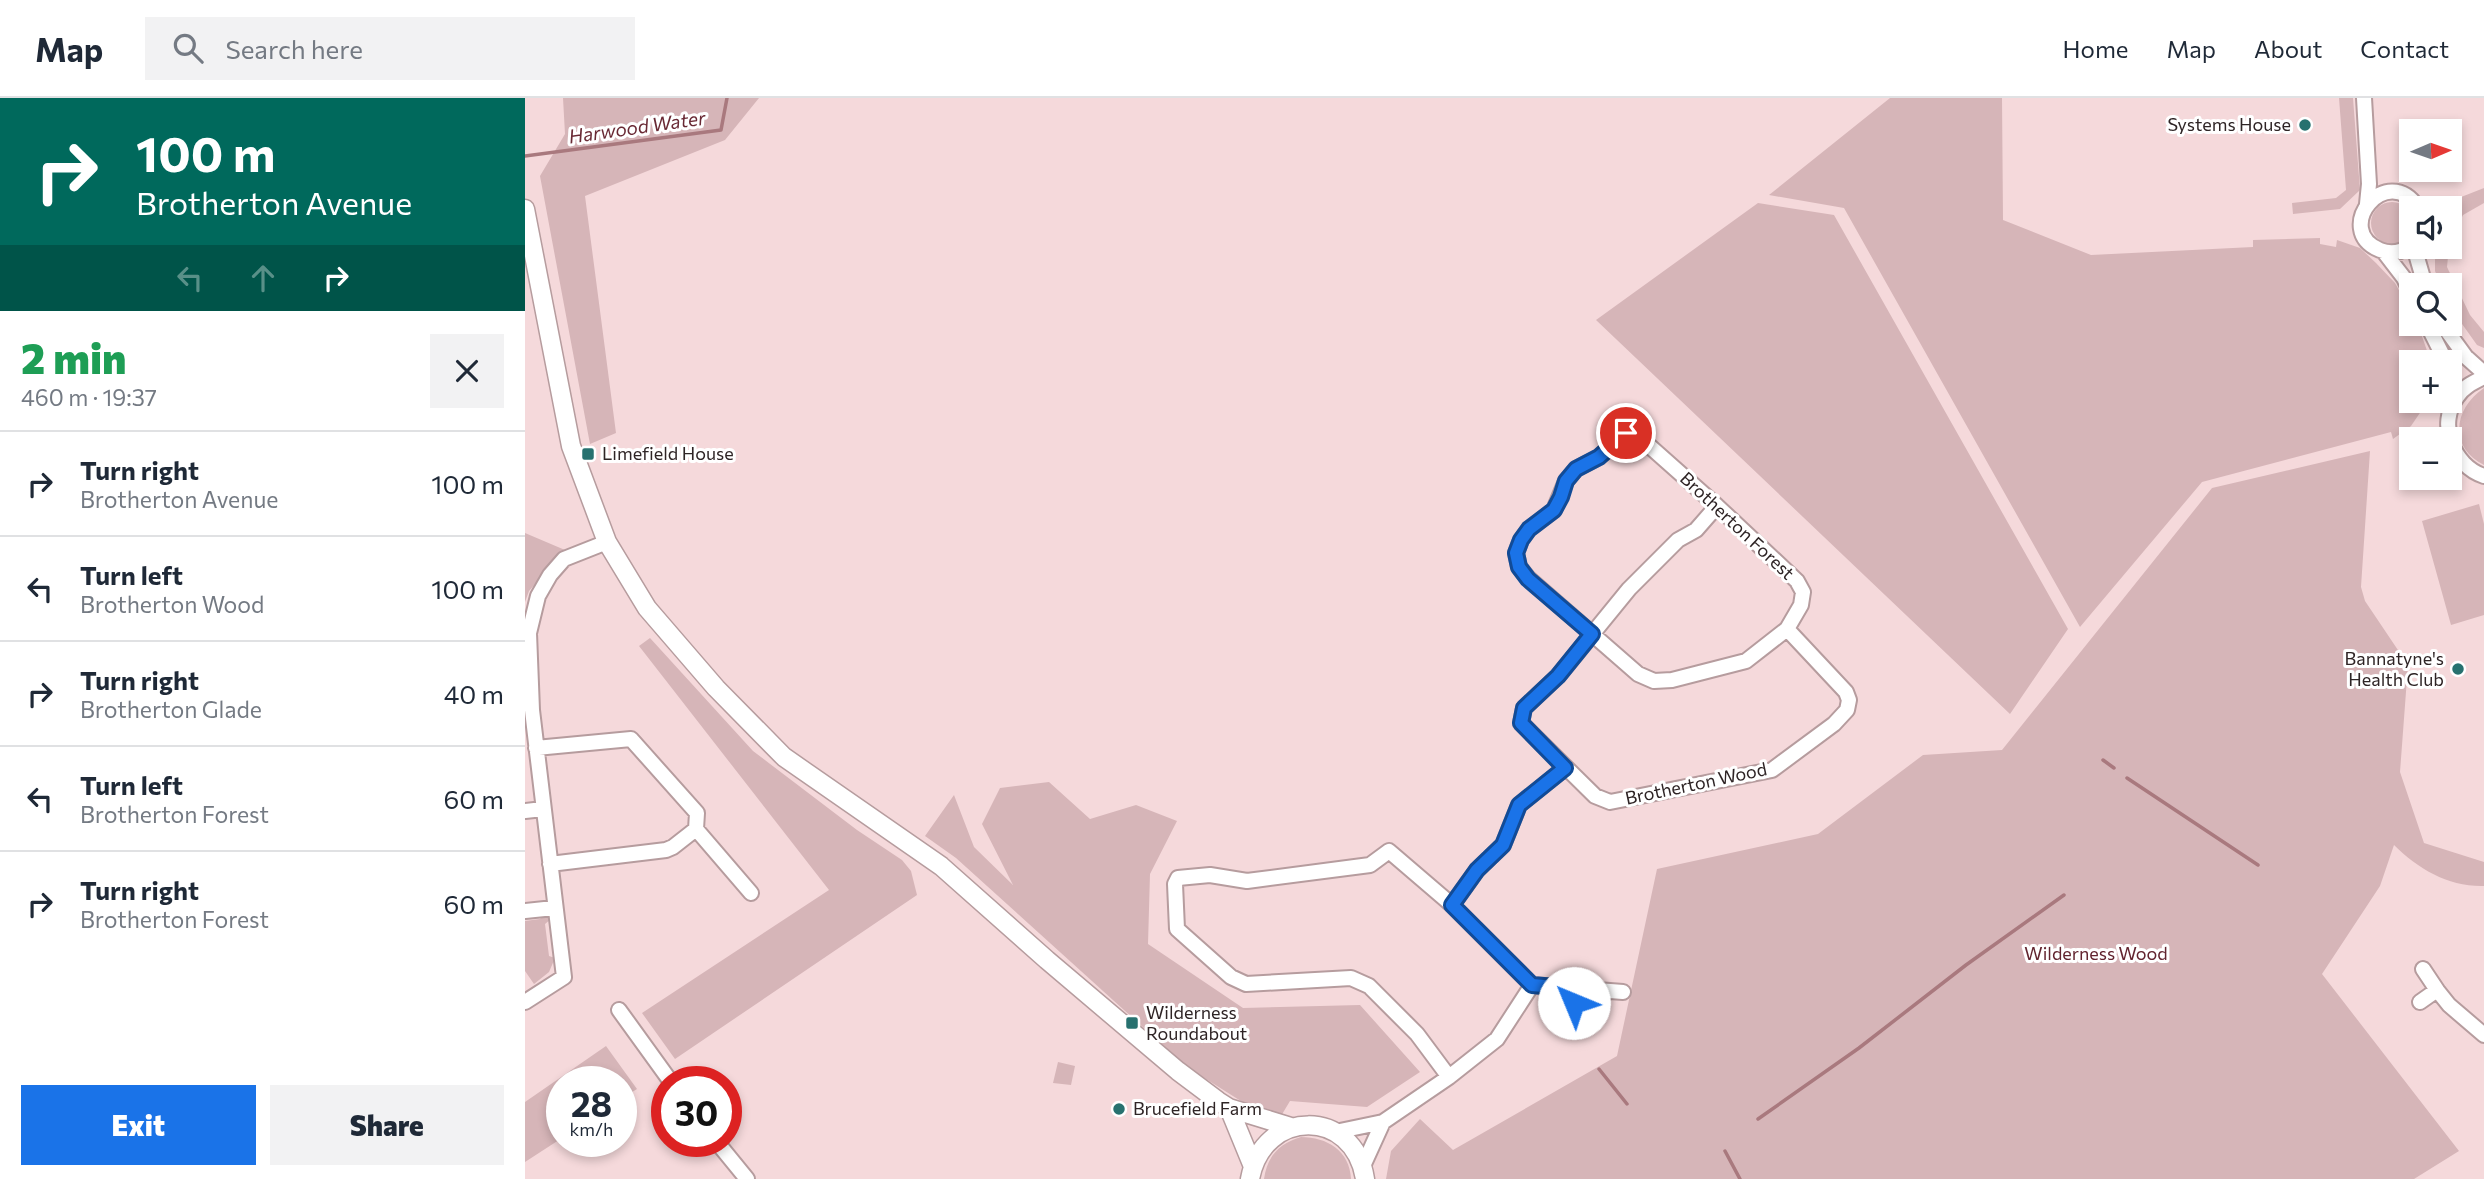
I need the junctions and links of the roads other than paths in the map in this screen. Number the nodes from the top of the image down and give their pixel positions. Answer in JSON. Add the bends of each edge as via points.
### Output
{"nodes":[{"id":1,"x":2364,"y":98,"type":"edge"},
{"id":2,"x":2369,"y":162,"type":"junction"},
{"id":3,"x":2388,"y":192,"type":"junction"},
{"id":4,"x":2405,"y":196,"type":"edge"},
{"id":5,"x":2367,"y":204,"type":"junction"},
{"id":6,"x":525,"y":209,"type":"edge"},
{"id":7,"x":2399,"y":251,"type":"edge"},
{"id":8,"x":2384,"y":252,"type":"junction"},
{"id":9,"x":2400,"y":273,"type":"edge"},
{"id":10,"x":2451,"y":336,"type":"edge"},
{"id":11,"x":2484,"y":375,"type":"edge"},
{"id":12,"x":2462,"y":391,"type":"edge"},
{"id":13,"x":2451,"y":413,"type":"edge"},
{"id":14,"x":2484,"y":476,"type":"edge"},
{"id":15,"x":1717,"y":506,"type":"junction"},
{"id":16,"x":607,"y":542,"type":"junction"},
{"id":17,"x":1787,"y":629,"type":"junction"},
{"id":18,"x":1592,"y":634,"type":"junction"},
{"id":19,"x":528,"y":710,"type":"edge"},
{"id":20,"x":536,"y":748,"type":"junction"},
{"id":21,"x":1565,"y":768,"type":"junction"},
{"id":22,"x":543,"y":809,"type":"junction"},
{"id":23,"x":525,"y":811,"type":"edge"},
{"id":24,"x":696,"y":829,"type":"junction"},
{"id":25,"x":550,"y":864,"type":"junction"},
{"id":26,"x":751,"y":893,"type":"dead end"},
{"id":27,"x":1452,"y":905,"type":"junction"},
{"id":28,"x":554,"y":908,"type":"junction"},
{"id":29,"x":525,"y":911,"type":"edge"},
{"id":30,"x":2423,"y":969,"type":"dead end"},
{"id":31,"x":1532,"y":985,"type":"junction"},
{"id":32,"x":2437,"y":990,"type":"junction"},
{"id":33,"x":1623,"y":992,"type":"dead end"},
{"id":34,"x":525,"y":1002,"type":"edge"},
{"id":35,"x":2420,"y":1002,"type":"dead end"},
{"id":36,"x":619,"y":1010,"type":"dead end"},
{"id":37,"x":2484,"y":1035,"type":"edge"},
{"id":38,"x":660,"y":1066,"type":"edge"},
{"id":39,"x":1449,"y":1077,"type":"junction"},
{"id":40,"x":1229,"y":1108,"type":"junction"},
{"id":41,"x":1383,"y":1122,"type":"junction"},
{"id":42,"x":1291,"y":1127,"type":"junction"},
{"id":43,"x":1335,"y":1132,"type":"junction"},
{"id":44,"x":729,"y":1157,"type":"edge"},
{"id":45,"x":1251,"y":1171,"type":"edge"},
{"id":46,"x":1364,"y":1172,"type":"edge"},
{"id":47,"x":747,"y":1179,"type":"edge"}],
"edges":[{"from":1,"to":2,"type":"street"},
{"from":2,"to":3,"type":"street"},
{"from":2,"to":5,"type":"street"},
{"from":3,"to":4,"type":"street"},
{"from":3,"to":5,"type":"street"},
{"from":5,"to":8,"type":"street","via":[[2361,227],[2373,247]]},
{"from":6,"to":16,"type":"main road","via":[[571,446]]},
{"from":7,"to":8,"type":"street"},
{"from":8,"to":9,"type":"street"},
{"from":10,"to":11,"type":"street"},
{"from":11,"to":12,"type":"street"},
{"from":13,"to":14,"type":"street","via":[[2450,442],[2459,459]]},
{"from":15,"to":17,"type":"street","name":"Brotherton Forest","via":[[1797,581],[1803,592],[1801,605]]},
{"from":15,"to":18,"type":"street","via":[[1696,530],[1659,558]]},
{"from":15,"to":18,"type":"street","name":"Brotherton Forest","via":[[1637,435],[1626,433],[1599,457],[1576,469],[1554,510],[1529,529],[1516,553],[1528,579]]},
{"from":16,"to":19,"type":"street","via":[[564,559],[538,596],[529,634]]},
{"from":16,"to":40,"type":"main road","via":[[647,608],[784,757],[941,866],[1178,1071]]},
{"from":17,"to":18,"type":"street","via":[[1747,661],[1654,681],[1638,674]]},
{"from":17,"to":21,"type":"street","name":"Brotherton Wood","via":[[1849,700],[1847,710],[1834,724],[1772,770],[1610,802],[1595,796]]},
{"from":18,"to":21,"type":"street","name":"Brotherton Wood","via":[[1524,708],[1521,723]]},
{"from":19,"to":20,"type":"street"},
{"from":20,"to":22,"type":"street"},
{"from":20,"to":24,"type":"street","via":[[631,739],[697,813]]},
{"from":21,"to":27,"type":"street","via":[[1519,805],[1503,845],[1477,870]]},
{"from":22,"to":23,"type":"street"},
{"from":22,"to":25,"type":"street"},
{"from":24,"to":25,"type":"street","via":[[666,850]]},
{"from":24,"to":26,"type":"street"},
{"from":25,"to":28,"type":"street"},
{"from":27,"to":31,"type":"street"},
{"from":27,"to":39,"type":"street","via":[[1389,852],[1370,865],[1247,881],[1210,875],[1178,878],[1175,884],[1177,929],[1231,977],[1246,984],[1351,978],[1369,986],[1417,1034]]},
{"from":28,"to":29,"type":"street"},
{"from":28,"to":34,"type":"street","via":[[563,976]]},
{"from":30,"to":32,"type":"street"},
{"from":31,"to":33,"type":"street","via":[[1576,996]]},
{"from":31,"to":39,"type":"street","via":[[1497,1039]]},
{"from":32,"to":35,"type":"street"},
{"from":32,"to":37,"type":"street"},
{"from":36,"to":38,"type":"street"},
{"from":39,"to":41,"type":"street"},
{"from":40,"to":42,"type":"main road"},
{"from":40,"to":45,"type":"main road"},
{"from":41,"to":43,"type":"street"},
{"from":41,"to":46,"type":"street"},
{"from":42,"to":43,"type":"main road","via":[[1315,1125]]},
{"from":42,"to":45,"type":"main road","via":[[1261,1148]]},
{"from":43,"to":46,"type":"main road","via":[[1352,1146]]},
{"from":44,"to":47,"type":"street"}]}
